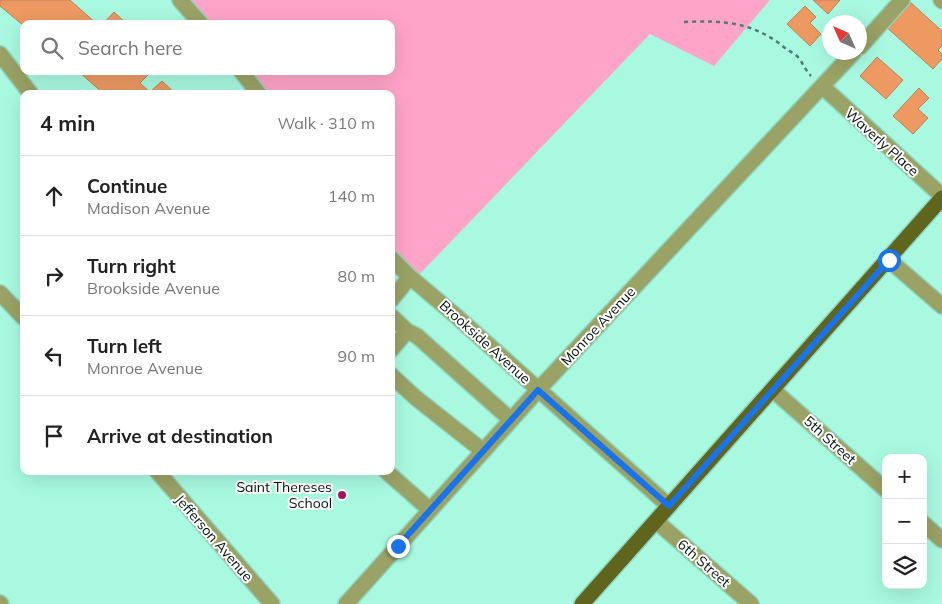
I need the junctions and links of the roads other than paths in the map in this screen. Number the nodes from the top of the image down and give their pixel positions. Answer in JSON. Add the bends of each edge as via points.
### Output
{"nodes":[{"id":1,"x":180,"y":0,"type":"edge"},
{"id":2,"x":902,"y":0,"type":"edge"},
{"id":3,"x":198,"y":20,"type":"edge"},
{"id":4,"x":867,"y":39,"type":"edge"},
{"id":5,"x":0,"y":54,"type":"edge"},
{"id":6,"x":847,"y":60,"type":"edge"},
{"id":7,"x":244,"y":75,"type":"edge"},
{"id":8,"x":823,"y":87,"type":"junction"},
{"id":9,"x":29,"y":90,"type":"edge"},
{"id":10,"x":256,"y":90,"type":"edge"},
{"id":11,"x":942,"y":197,"type":"edge"},
{"id":12,"x":889,"y":260,"type":"junction"},
{"id":13,"x":395,"y":262,"type":"edge"},
{"id":14,"x":410,"y":277,"type":"junction"},
{"id":15,"x":0,"y":293,"type":"edge"},
{"id":16,"x":395,"y":295,"type":"edge"},
{"id":17,"x":942,"y":306,"type":"edge"},
{"id":18,"x":20,"y":314,"type":"edge"},
{"id":19,"x":395,"y":320,"type":"edge"},
{"id":20,"x":407,"y":331,"type":"junction"},
{"id":21,"x":395,"y":345,"type":"edge"},
{"id":22,"x":395,"y":379,"type":"edge"},
{"id":23,"x":538,"y":390,"type":"junction"},
{"id":24,"x":773,"y":390,"type":"junction"},
{"id":25,"x":511,"y":420,"type":"junction"},
{"id":26,"x":483,"y":451,"type":"junction"},
{"id":27,"x":160,"y":475,"type":"edge"},
{"id":28,"x":391,"y":475,"type":"edge"},
{"id":29,"x":882,"y":486,"type":"edge"},
{"id":30,"x":669,"y":506,"type":"junction"},
{"id":31,"x":430,"y":510,"type":"junction"},
{"id":32,"x":656,"y":521,"type":"junction"},
{"id":33,"x":927,"y":527,"type":"edge"},
{"id":34,"x":942,"y":540,"type":"edge"},
{"id":35,"x":272,"y":604,"type":"edge"},
{"id":36,"x":346,"y":604,"type":"edge"},
{"id":37,"x":582,"y":604,"type":"edge"},
{"id":38,"x":751,"y":604,"type":"edge"}],
"edges":[{"from":1,"to":3,"type":"street"},
{"from":2,"to":4,"type":"street"},
{"from":5,"to":9,"type":"street"},
{"from":6,"to":8,"type":"street","name":"Monroe Avenue"},
{"from":7,"to":10,"type":"street"},
{"from":8,"to":11,"type":"street","name":"Waverly Place"},
{"from":8,"to":23,"type":"street","name":"Monroe Avenue"},
{"from":11,"to":12,"type":"main road"},
{"from":12,"to":17,"type":"street"},
{"from":12,"to":24,"type":"main road"},
{"from":13,"to":14,"type":"street","name":"Brookside Avenue"},
{"from":14,"to":16,"type":"street"},
{"from":14,"to":23,"type":"street","name":"Brookside Avenue"},
{"from":15,"to":18,"type":"street"},
{"from":19,"to":20,"type":"street"},
{"from":20,"to":21,"type":"street"},
{"from":20,"to":25,"type":"street","via":[[417,336]]},
{"from":22,"to":26,"type":"street"},
{"from":23,"to":25,"type":"street","name":"Monroe Avenue"},
{"from":23,"to":30,"type":"street","name":"Brookside Avenue"},
{"from":24,"to":29,"type":"street","name":"5th Street"},
{"from":24,"to":30,"type":"main road"},
{"from":25,"to":26,"type":"street","name":"Monroe Avenue"},
{"from":26,"to":31,"type":"street","name":"Monroe Avenue"},
{"from":27,"to":35,"type":"street","name":"Jefferson Avenue"},
{"from":28,"to":31,"type":"street"},
{"from":30,"to":32,"type":"main road"},
{"from":31,"to":36,"type":"street","name":"Monroe Avenue"},
{"from":32,"to":37,"type":"main road"},
{"from":32,"to":38,"type":"street","name":"6th Street"},
{"from":33,"to":34,"type":"street"}]}
